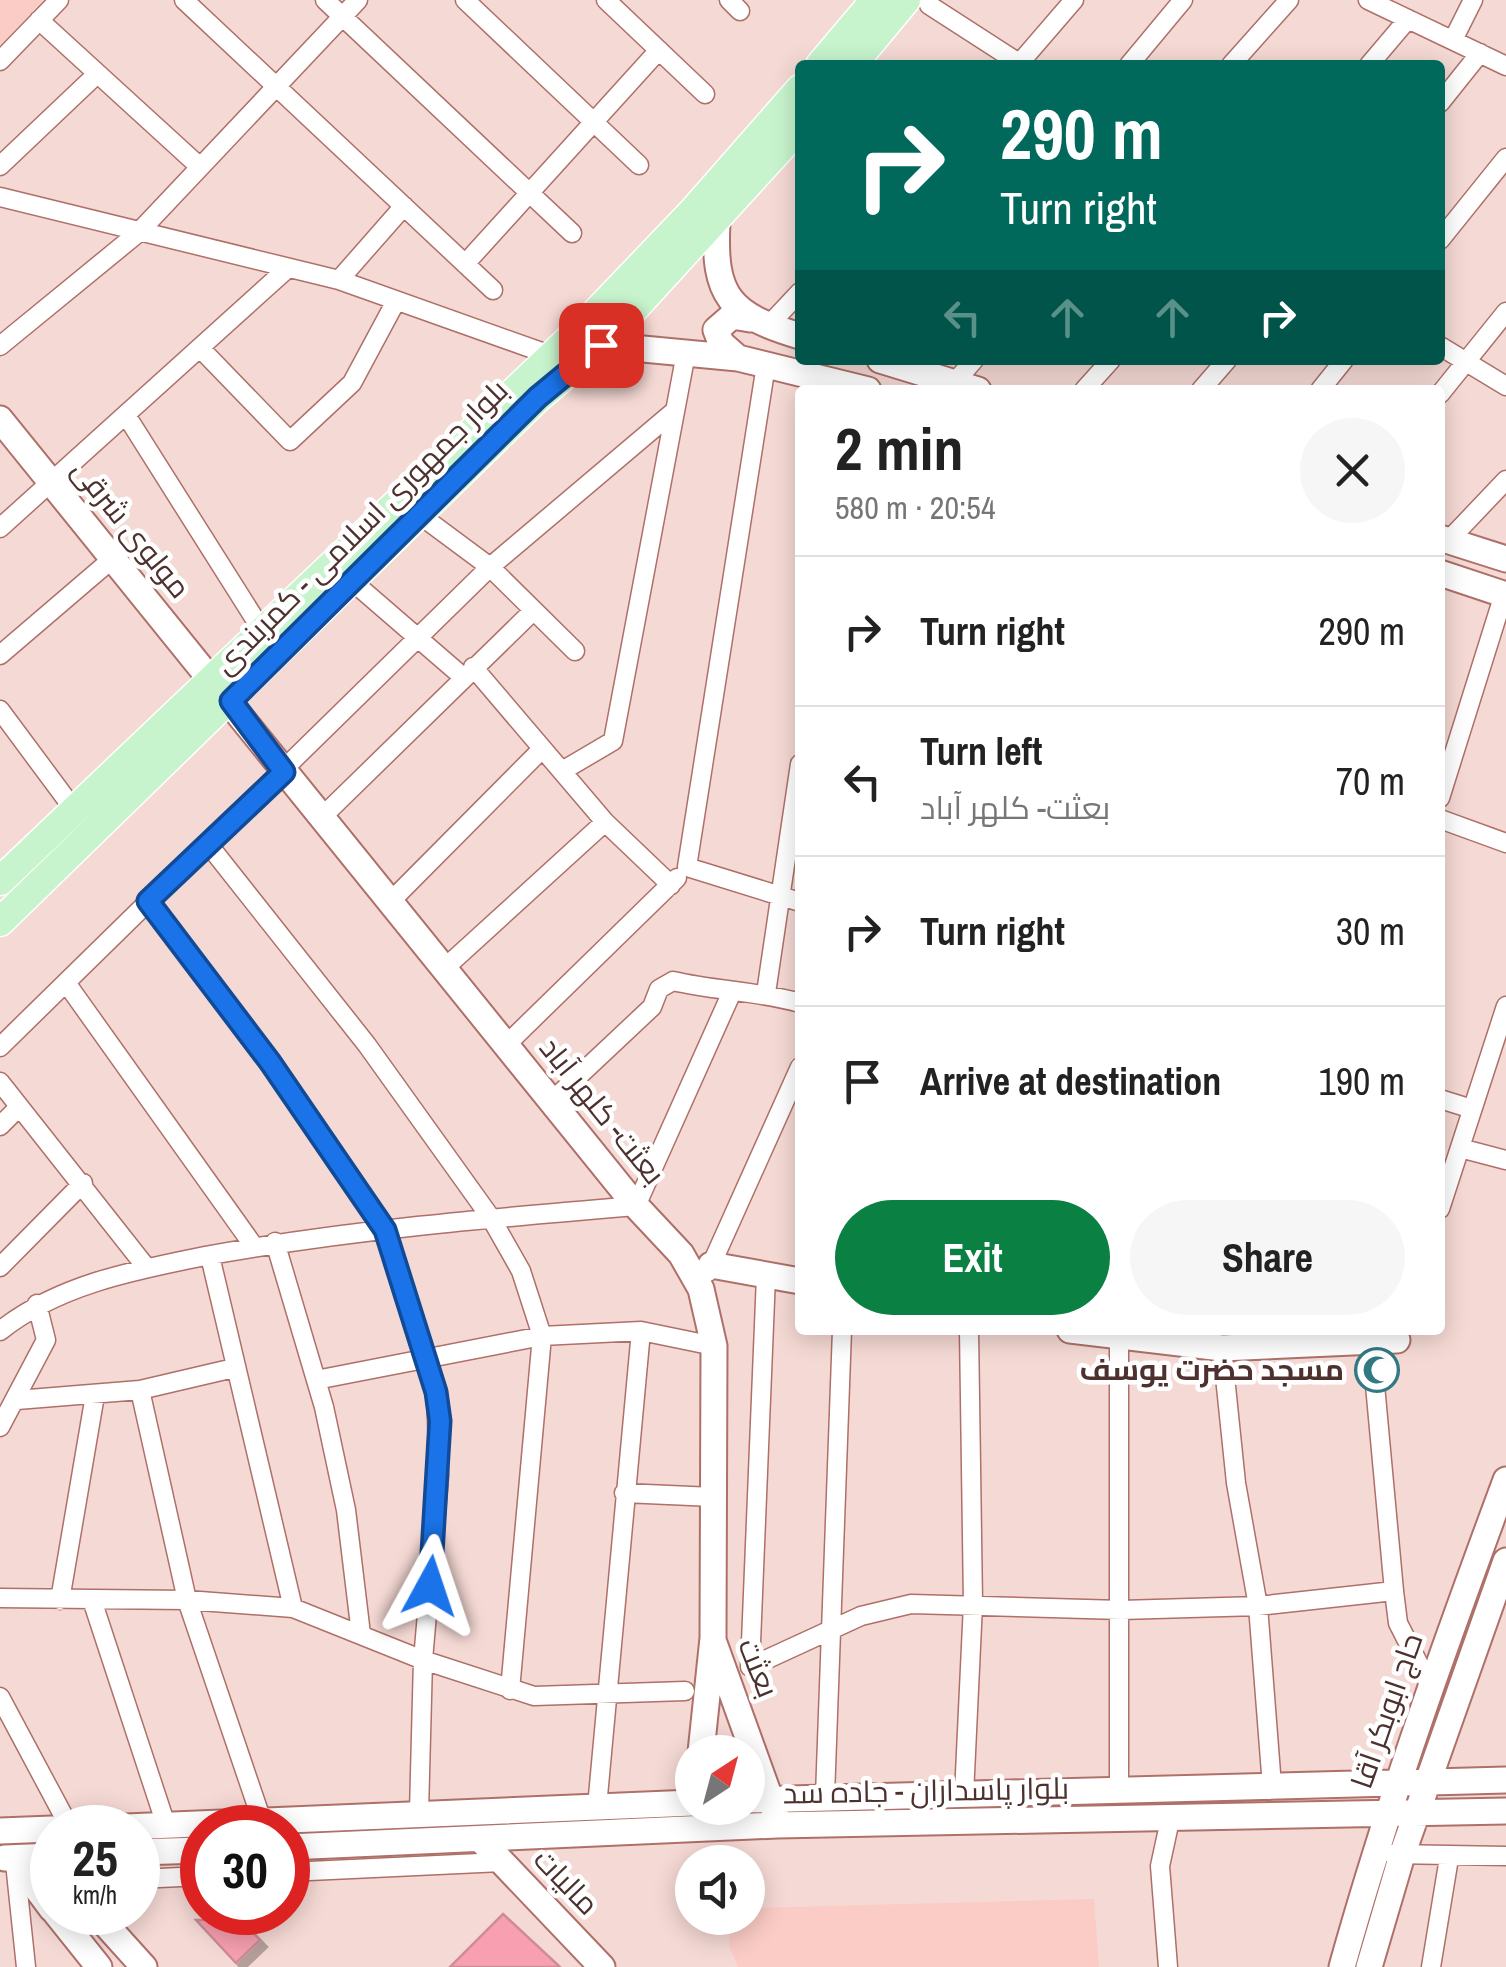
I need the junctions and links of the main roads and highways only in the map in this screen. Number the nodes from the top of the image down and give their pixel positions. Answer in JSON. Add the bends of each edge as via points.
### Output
{"nodes":[{"id":1,"x":875,"y":0,"type":"edge"},
{"id":2,"x":917,"y":2,"type":"edge"},
{"id":3,"x":824,"y":60,"type":"edge"},
{"id":4,"x":857,"y":60,"type":"edge"},
{"id":5,"x":795,"y":95,"type":"edge"},
{"id":6,"x":795,"y":134,"type":"edge"},
{"id":7,"x":717,"y":222,"type":"junction"},
{"id":8,"x":759,"y":323,"type":"junction"},
{"id":9,"x":795,"y":334,"type":"edge"},
{"id":10,"x":592,"y":336,"type":"junction"},
{"id":11,"x":738,"y":358,"type":"junction"},
{"id":12,"x":897,"y":365,"type":"edge"},
{"id":13,"x":844,"y":385,"type":"edge"},
{"id":14,"x":964,"y":385,"type":"edge"},
{"id":15,"x":530,"y":390,"type":"junction"},
{"id":16,"x":0,"y":419,"type":"edge"},
{"id":17,"x":1445,"y":539,"type":"edge"},
{"id":18,"x":1506,"y":559,"type":"edge"},
{"id":19,"x":1445,"y":575,"type":"edge"},
{"id":20,"x":1505,"y":595,"type":"edge"},
{"id":21,"x":212,"y":680,"type":"junction"},
{"id":22,"x":231,"y":701,"type":"junction"},
{"id":23,"x":0,"y":880,"type":"edge"},
{"id":24,"x":0,"y":922,"type":"edge"},
{"id":25,"x":706,"y":1277,"type":"junction"},
{"id":26,"x":795,"y":1280,"type":"edge"},
{"id":27,"x":1125,"y":1335,"type":"edge"},
{"id":28,"x":1399,"y":1335,"type":"edge"},
{"id":29,"x":1270,"y":1338,"type":"edge"},
{"id":30,"x":1506,"y":1480,"type":"edge"},
{"id":31,"x":1506,"y":1561,"type":"edge"},
{"id":32,"x":1500,"y":1592,"type":"edge"},
{"id":33,"x":713,"y":1638,"type":"junction"},
{"id":34,"x":703,"y":1735,"type":"edge"},
{"id":35,"x":741,"y":1735,"type":"edge"},
{"id":36,"x":1506,"y":1780,"type":"edge"},
{"id":37,"x":1428,"y":1781,"type":"junction"},
{"id":38,"x":1400,"y":1782,"type":"junction"},
{"id":39,"x":765,"y":1799,"type":"edge"},
{"id":40,"x":765,"y":1807,"type":"edge"},
{"id":41,"x":1506,"y":1811,"type":"edge"},
{"id":42,"x":675,"y":1813,"type":"edge"},
{"id":43,"x":1385,"y":1814,"type":"junction"},
{"id":44,"x":1416,"y":1814,"type":"junction"},
{"id":45,"x":675,"y":1816,"type":"edge"},
{"id":46,"x":160,"y":1824,"type":"edge"},
{"id":47,"x":765,"y":1824,"type":"edge"},
{"id":48,"x":777,"y":1826,"type":"junction"},
{"id":49,"x":30,"y":1830,"type":"edge"},
{"id":50,"x":0,"y":1831,"type":"edge"},
{"id":51,"x":482,"y":1841,"type":"junction"},
{"id":52,"x":310,"y":1846,"type":"edge"},
{"id":53,"x":7,"y":1858,"type":"edge"},
{"id":54,"x":30,"y":1884,"type":"edge"},
{"id":55,"x":73,"y":1935,"type":"edge"},
{"id":56,"x":115,"y":1935,"type":"edge"},
{"id":57,"x":99,"y":1967,"type":"edge"},
{"id":58,"x":144,"y":1967,"type":"edge"},
{"id":59,"x":602,"y":1967,"type":"edge"},
{"id":60,"x":1342,"y":1967,"type":"edge"},
{"id":61,"x":1369,"y":1967,"type":"edge"}],
"edges":[{"from":1,"to":3,"type":"main road"},
{"from":2,"to":4,"type":"main road"},
{"from":5,"to":10,"type":"main road","name":"بلوار جمهوری اسلامی - کمربندی"},
{"from":6,"to":7,"type":"main road","name":"بلوار جمهوری اسلامی - کمربندی"},
{"from":7,"to":8,"type":"main road","via":[[719,285]]},
{"from":7,"to":10,"type":"main road","name":"بلوار جمهوری اسلامی - کمربندی"},
{"from":8,"to":9,"type":"main road"},
{"from":8,"to":11,"type":"main road","via":[[732,316],[716,330]]},
{"from":10,"to":11,"type":"main road"},
{"from":10,"to":15,"type":"main road","name":"بلوار جمهوری اسلامی - کمربندی"},
{"from":10,"to":15,"type":"main road","name":"بلوار جمهوری اسلامی - کمربندی","via":[[550,355]]},
{"from":11,"to":13,"type":"main road"},
{"from":12,"to":14,"type":"main road"},
{"from":15,"to":21,"type":"main road","name":"بلوار جمهوری اسلامی - کمربندی"},
{"from":15,"to":22,"type":"main road","name":"بلوار جمهوری اسلامی - کمربندی","via":[[420,515]]},
{"from":16,"to":21,"type":"main road","name":"مولوی شرقی"},
{"from":17,"to":18,"type":"main road"},
{"from":19,"to":20,"type":"main road"},
{"from":21,"to":22,"type":"main road","name":"مولوی شرقی"},
{"from":21,"to":23,"type":"main road","name":"بلوار جمهوری اسلامی - کمربندی"},
{"from":22,"to":24,"type":"main road","name":"بلوار جمهوری اسلامی - کمربندی"},
{"from":22,"to":25,"type":"main road","name":"بعثت- کلهر آباد","via":[[636,1206]]},
{"from":25,"to":26,"type":"main road"},
{"from":25,"to":33,"type":"main road","name":"بعثت- کلهر آباد","via":[[714,1346]]},
{"from":27,"to":29,"type":"main road","via":[[1222,1348]]},
{"from":28,"to":29,"type":"main road","via":[[1371,1342]]},
{"from":30,"to":38,"type":"main road","name":"حاج ابوبکر آقا"},
{"from":31,"to":32,"type":"main road","name":"حاج ابوبکر آقا"},
{"from":32,"to":37,"type":"main road","name":"حاج ابوبکر آقا"},
{"from":33,"to":34,"type":"main road","name":"بعثت"},
{"from":33,"to":35,"type":"main road","name":"بعثت"},
{"from":36,"to":37,"type":"main road","name":"بلوار پاسداران - جاده سد"},
{"from":37,"to":38,"type":"main road","name":"بلوار پاسداران - جاده سد"},
{"from":37,"to":44,"type":"main road","name":"حاج ابوبکر آقا"},
{"from":38,"to":39,"type":"main road","name":"بلوار پاسداران - جاده سد"},
{"from":38,"to":43,"type":"main road","name":"حاج ابوبکر آقا"},
{"from":40,"to":48,"type":"main road","name":"بعثت"},
{"from":41,"to":44,"type":"main road","name":"بلوار پاسداران - جاده سد"},
{"from":42,"to":46,"type":"main road","name":"بلوار پاسداران - جاده سد","via":[[596,1807]]},
{"from":43,"to":44,"type":"main road","name":"بلوار پاسداران - جاده سد"},
{"from":43,"to":48,"type":"main road","name":"بلوار پاسداران - جاده سد"},
{"from":43,"to":60,"type":"main road","name":"حاج ابوبکر آقا"},
{"from":44,"to":61,"type":"main road","name":"حاج ابوبکر آقا"},
{"from":45,"to":51,"type":"main road","name":"بلوار پاسداران - جاده سد"},
{"from":47,"to":48,"type":"main road","name":"بلوار پاسداران - جاده سد"},
{"from":49,"to":50,"type":"main road"},
{"from":51,"to":52,"type":"main road","name":"بلوار پاسداران - جاده سد"},
{"from":51,"to":59,"type":"main road","name":"مالیات"},
{"from":53,"to":54,"type":"main road"},
{"from":55,"to":57,"type":"main road"},
{"from":56,"to":58,"type":"main road"}]}
